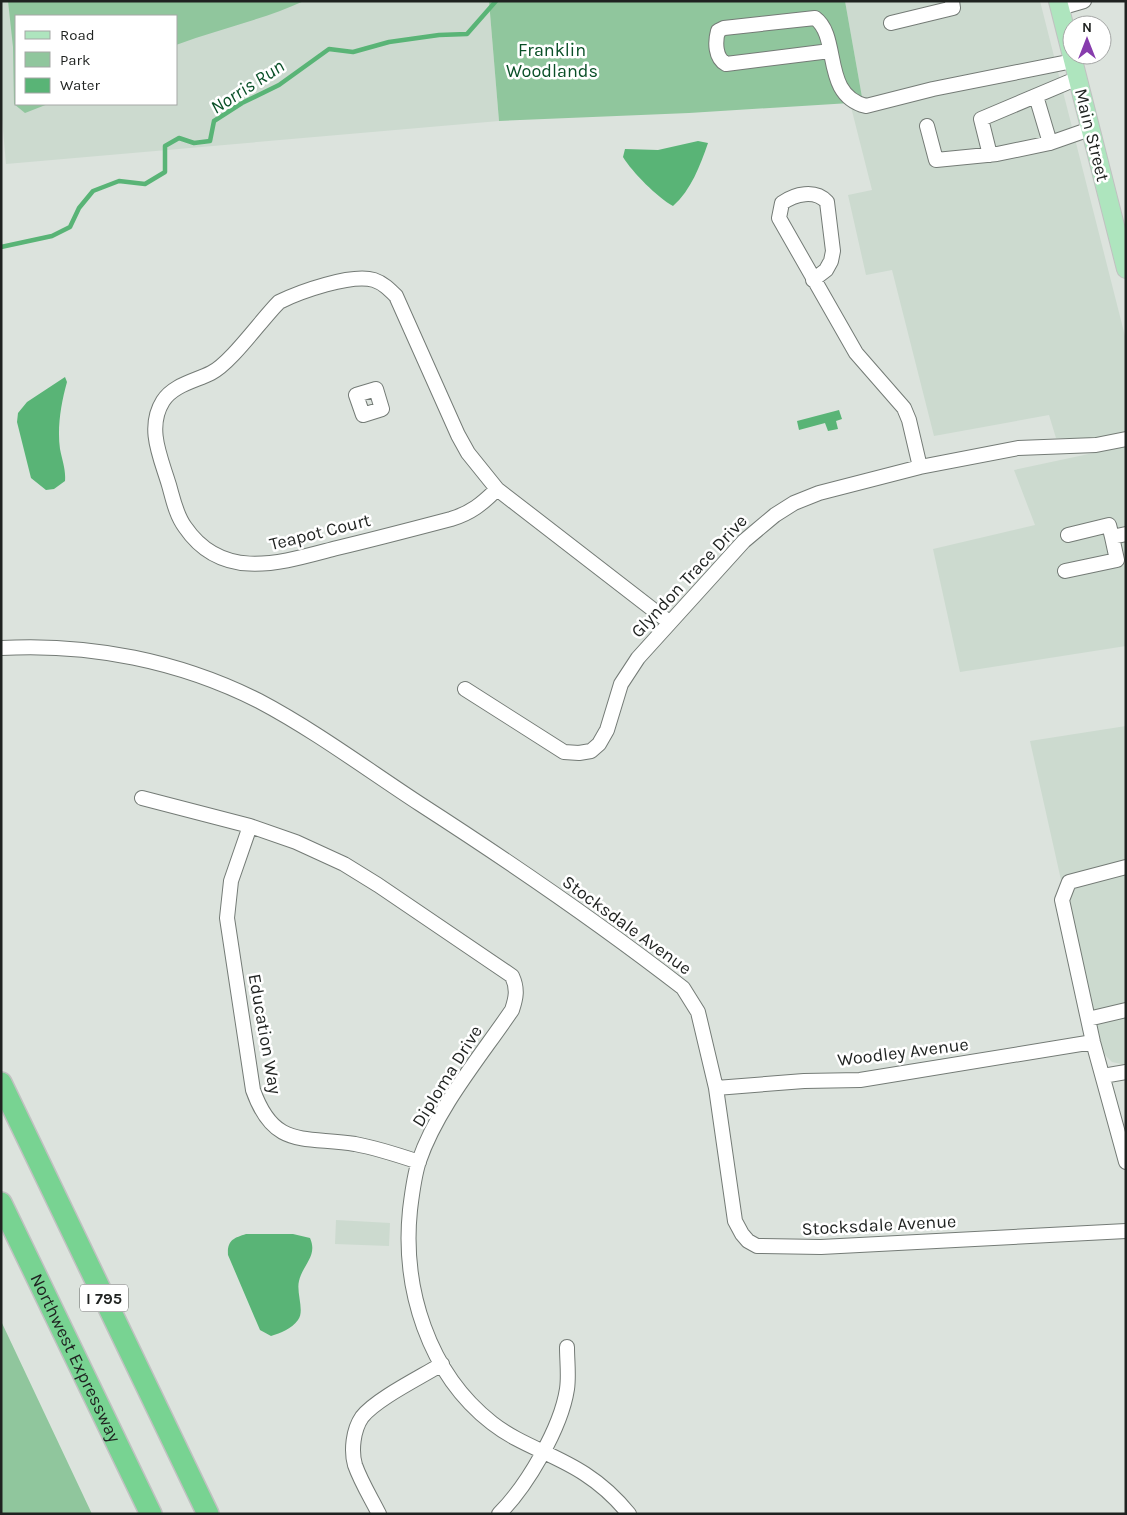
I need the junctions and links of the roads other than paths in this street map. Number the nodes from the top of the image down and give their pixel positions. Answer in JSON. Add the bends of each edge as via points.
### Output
{"nodes":[{"id":1,"x":952,"y":1,"type":"edge"},
{"id":2,"x":1084,"y":1,"type":"edge"},
{"id":3,"x":1059,"y":5,"type":"edge"},
{"id":4,"x":890,"y":23,"type":"dead end"},
{"id":5,"x":830,"y":51,"type":"junction"},
{"id":6,"x":1062,"y":63,"type":"edge"},
{"id":7,"x":1074,"y":65,"type":"edge"},
{"id":8,"x":1078,"y":78,"type":"junction"},
{"id":9,"x":1036,"y":96,"type":"junction"},
{"id":10,"x":927,"y":126,"type":"dead end"},
{"id":11,"x":1090,"y":129,"type":"junction"},
{"id":12,"x":1050,"y":143,"type":"junction"},
{"id":13,"x":990,"y":155,"type":"junction"},
{"id":14,"x":1123,"y":245,"type":"edge"},
{"id":15,"x":1126,"y":270,"type":"edge"},
{"id":16,"x":813,"y":280,"type":"junction"},
{"id":17,"x":1126,"y":439,"type":"edge"},
{"id":18,"x":920,"y":467,"type":"junction"},
{"id":19,"x":497,"y":488,"type":"junction"},
{"id":20,"x":1119,"y":535,"type":"edge"},
{"id":21,"x":1068,"y":536,"type":"dead end"},
{"id":22,"x":1065,"y":571,"type":"dead end"},
{"id":23,"x":669,"y":622,"type":"junction"},
{"id":24,"x":1,"y":648,"type":"edge"},
{"id":25,"x":465,"y":689,"type":"dead end"},
{"id":26,"x":142,"y":798,"type":"dead end"},
{"id":27,"x":250,"y":826,"type":"junction"},
{"id":28,"x":1126,"y":867,"type":"edge"},
{"id":29,"x":1126,"y":1010,"type":"edge"},
{"id":30,"x":1088,"y":1019,"type":"junction"},
{"id":31,"x":1093,"y":1042,"type":"junction"},
{"id":32,"x":1126,"y":1072,"type":"edge"},
{"id":33,"x":1103,"y":1076,"type":"junction"},
{"id":34,"x":1,"y":1083,"type":"edge"},
{"id":35,"x":716,"y":1088,"type":"junction"},
{"id":36,"x":419,"y":1162,"type":"junction"},
{"id":37,"x":1126,"y":1162,"type":"edge"},
{"id":38,"x":1,"y":1203,"type":"edge"},
{"id":39,"x":1126,"y":1231,"type":"edge"},
{"id":40,"x":567,"y":1347,"type":"dead end"},
{"id":41,"x":442,"y":1364,"type":"junction"},
{"id":42,"x":542,"y":1453,"type":"junction"},
{"id":43,"x":151,"y":1514,"type":"edge"},
{"id":44,"x":208,"y":1514,"type":"edge"},
{"id":45,"x":378,"y":1514,"type":"edge"},
{"id":46,"x":500,"y":1514,"type":"edge"},
{"id":47,"x":630,"y":1514,"type":"edge"}],
"edges":[{"from":1,"to":4,"type":"street","via":[[953,8]]},
{"from":2,"to":3,"type":"street"},
{"from":5,"to":5,"type":"street","via":[[822,23],[815,18],[724,28],[718,31],[716,38],[718,56],[726,64]]},
{"from":5,"to":6,"type":"street","via":[[838,84],[857,104],[866,106]]},
{"from":7,"to":8,"type":"main road","name":"Main Street"},
{"from":8,"to":9,"type":"street"},
{"from":8,"to":11,"type":"main road","name":"Main Street"},
{"from":9,"to":12,"type":"street"},
{"from":9,"to":13,"type":"street","via":[[981,119]]},
{"from":10,"to":13,"type":"street","via":[[936,160]]},
{"from":11,"to":12,"type":"street"},
{"from":11,"to":14,"type":"main road","name":"Main Street"},
{"from":12,"to":13,"type":"street"},
{"from":14,"to":15,"type":"main road","name":"Main Street"},
{"from":16,"to":16,"type":"street","via":[[779,218],[782,203],[808,194],[828,202],[833,250],[826,270]]},
{"from":16,"to":18,"type":"street","via":[[856,353],[904,408]]},
{"from":17,"to":18,"type":"street","name":"Glyndon Trace Drive","via":[[1096,445],[1018,448]]},
{"from":18,"to":23,"type":"street","name":"Glyndon Trace Drive","via":[[819,493],[775,515],[744,541]]},
{"from":19,"to":19,"type":"street","name":"Teapot Court","via":[[458,436],[396,296],[386,286],[366,278],[352,278],[279,302],[222,366],[168,394],[155,426],[155,441],[184,527],[206,549],[238,563],[274,564],[451,519],[480,506]]},
{"from":19,"to":23,"type":"street","name":"Teapot Court"},
{"from":20,"to":21,"type":"street","via":[[1108,525]]},
{"from":20,"to":22,"type":"street","via":[[1117,560]]},
{"from":23,"to":25,"type":"street","name":"Glyndon Trace Drive","via":[[627,672],[607,730],[591,751],[564,752]]},
{"from":24,"to":35,"type":"street","name":"Stocksdale Avenue","via":[[26,646],[84,650],[156,662],[226,687],[300,725],[498,854],[683,988],[698,1012]]},
{"from":26,"to":27,"type":"street","name":"Diploma Drive"},
{"from":27,"to":36,"type":"street","name":"Education Way","via":[[231,881],[226,918],[253,1090],[259,1106],[268,1121],[281,1132],[298,1138],[373,1147]]},
{"from":27,"to":36,"type":"street","name":"Diploma Drive","via":[[344,864],[512,976],[517,997],[512,1010],[449,1103]]},
{"from":28,"to":30,"type":"street","via":[[1069,882],[1062,900]]},
{"from":29,"to":30,"type":"street"},
{"from":30,"to":31,"type":"street"},
{"from":31,"to":33,"type":"street"},
{"from":31,"to":35,"type":"street","name":"Woodley Avenue","via":[[860,1080]]},
{"from":32,"to":33,"type":"street"},
{"from":33,"to":37,"type":"street"},
{"from":34,"to":44,"type":"highway","number":"I 795"},
{"from":35,"to":39,"type":"street","name":"Stocksdale Avenue","via":[[735,1221],[748,1241],[757,1246],[821,1247]]},
{"from":36,"to":41,"type":"street","name":"Diploma Drive","via":[[408,1228],[411,1284],[428,1337]]},
{"from":38,"to":43,"type":"highway","name":"Northwest Expressway","number":"I 795"},
{"from":40,"to":42,"type":"street","via":[[568,1387],[564,1404]]},
{"from":41,"to":42,"type":"street","name":"Diploma Drive","via":[[464,1395],[490,1421]]},
{"from":41,"to":45,"type":"street","via":[[374,1406],[356,1430],[353,1442],[355,1465]]},
{"from":42,"to":46,"type":"street","via":[[524,1485]]},
{"from":42,"to":47,"type":"street","name":"Diploma Drive","via":[[602,1486]]}]}
